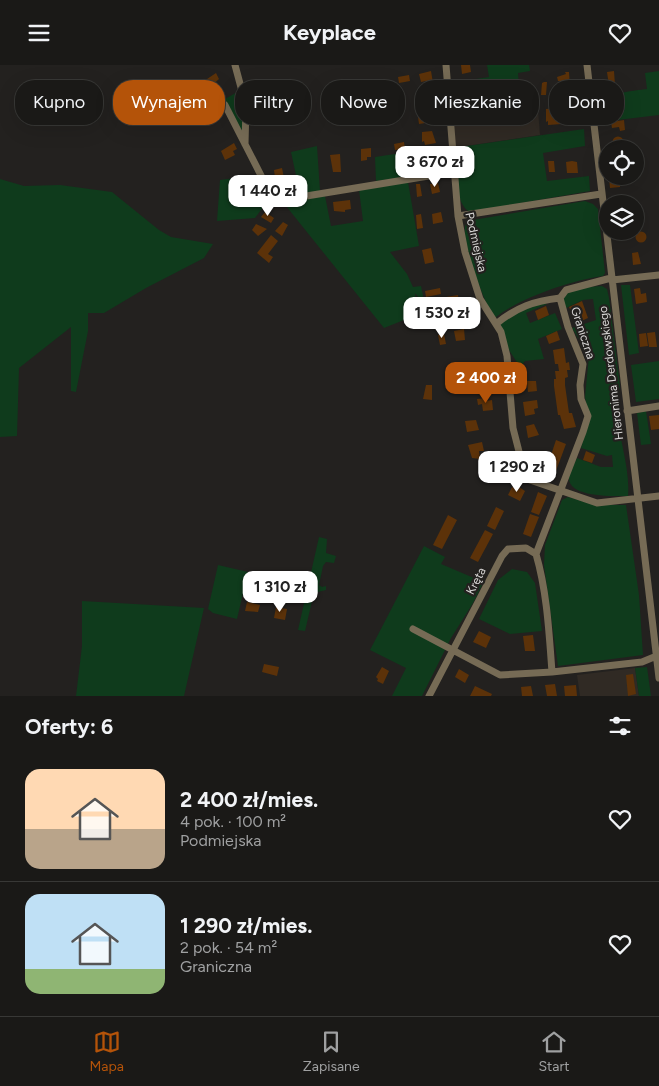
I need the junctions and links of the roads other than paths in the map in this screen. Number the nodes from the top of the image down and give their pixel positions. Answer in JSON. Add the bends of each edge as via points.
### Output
{"nodes":[{"id":1,"x":235,"y":65,"type":"edge"},
{"id":2,"x":446,"y":65,"type":"edge"},
{"id":3,"x":587,"y":65,"type":"edge"},
{"id":4,"x":225,"y":107,"type":"edge"},
{"id":5,"x":245,"y":144,"type":"junction"},
{"id":6,"x":453,"y":172,"type":"junction"},
{"id":7,"x":601,"y":194,"type":"junction"},
{"id":8,"x":458,"y":216,"type":"junction"},
{"id":9,"x":659,"y":275,"type":"edge"},
{"id":10,"x":611,"y":279,"type":"junction"},
{"id":11,"x":560,"y":297,"type":"junction"},
{"id":12,"x":496,"y":324,"type":"junction"},
{"id":13,"x":659,"y":406,"type":"edge"},
{"id":14,"x":627,"y":411,"type":"junction"},
{"id":15,"x":560,"y":490,"type":"junction"},
{"id":16,"x":659,"y":496,"type":"edge"},
{"id":17,"x":638,"y":499,"type":"junction"},
{"id":18,"x":536,"y":554,"type":"junction"},
{"id":19,"x":413,"y":629,"type":"dead end"},
{"id":20,"x":453,"y":651,"type":"junction"},
{"id":21,"x":658,"y":655,"type":"edge"},
{"id":22,"x":552,"y":672,"type":"junction"},
{"id":23,"x":659,"y":678,"type":"edge"},
{"id":24,"x":429,"y":696,"type":"edge"}],
"edges":[{"from":1,"to":5,"type":"street","via":[[246,106]]},
{"from":2,"to":6,"type":"street","name":"Podmiejska"},
{"from":3,"to":7,"type":"street","name":"Hieronima Derdowskiego"},
{"from":4,"to":5,"type":"street"},
{"from":5,"to":6,"type":"street","via":[[271,195],[282,200]]},
{"from":6,"to":8,"type":"street","name":"Podmiejska"},
{"from":7,"to":8,"type":"street"},
{"from":7,"to":10,"type":"street","name":"Hieronima Derdowskiego"},
{"from":8,"to":12,"type":"street","name":"Podmiejska","via":[[480,299]]},
{"from":9,"to":10,"type":"street","name":"Graniczna"},
{"from":10,"to":11,"type":"street","name":"Graniczna","via":[[566,290]]},
{"from":10,"to":14,"type":"street","name":"Hieronima Derdowskiego"},
{"from":11,"to":12,"type":"street","name":"Graniczna","via":[[537,301],[511,312]]},
{"from":11,"to":15,"type":"street","name":"Graniczna","via":[[583,364],[581,399],[588,416]]},
{"from":12,"to":15,"type":"street","name":"Podmiejska","via":[[508,356],[513,428],[525,475],[530,480]]},
{"from":13,"to":14,"type":"street"},
{"from":14,"to":17,"type":"street","name":"Hieronima Derdowskiego"},
{"from":15,"to":17,"type":"street","via":[[597,503]]},
{"from":15,"to":18,"type":"street"},
{"from":16,"to":17,"type":"street"},
{"from":17,"to":21,"type":"street","name":"Hieronima Derdowskiego"},
{"from":18,"to":20,"type":"street","name":"Kręta","via":[[517,547],[508,549],[502,556]]},
{"from":18,"to":22,"type":"street","via":[[541,569]]},
{"from":19,"to":20,"type":"street"},
{"from":20,"to":22,"type":"street","via":[[500,675]]},
{"from":20,"to":24,"type":"street","name":"Kręta"},
{"from":21,"to":22,"type":"street","via":[[642,662]]},
{"from":21,"to":23,"type":"street","name":"Hieronima Derdowskiego"}]}
